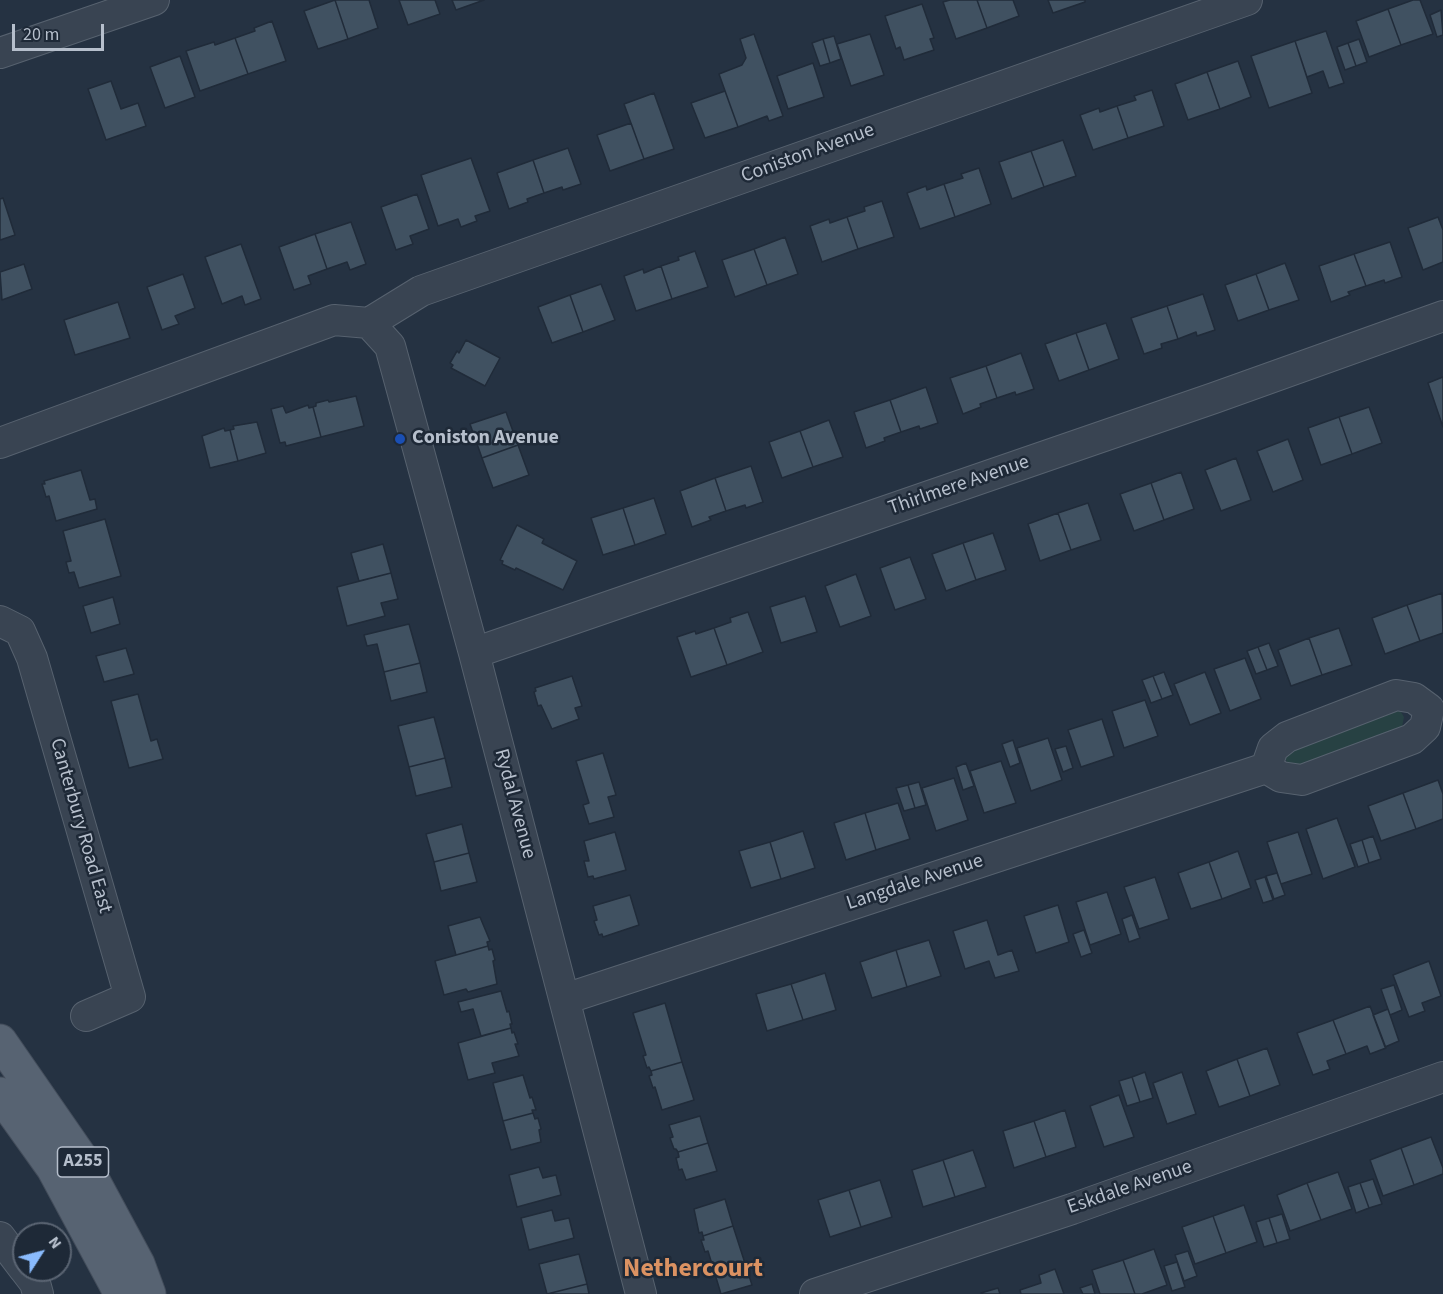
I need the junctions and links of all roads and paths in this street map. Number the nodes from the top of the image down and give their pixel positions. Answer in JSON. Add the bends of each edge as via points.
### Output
{"nodes":[{"id":1,"x":154,"y":0,"type":"edge"},
{"id":2,"x":1247,"y":0,"type":"edge"},
{"id":3,"x":0,"y":53,"type":"edge"},
{"id":4,"x":1443,"y":316,"type":"edge"},
{"id":5,"x":369,"y":323,"type":"junction"},
{"id":6,"x":0,"y":443,"type":"edge"},
{"id":7,"x":0,"y":621,"type":"edge"},
{"id":8,"x":474,"y":652,"type":"junction"},
{"id":9,"x":1436,"y":706,"type":"edge"},
{"id":10,"x":1266,"y":768,"type":"junction"},
{"id":11,"x":565,"y":999,"type":"junction"},
{"id":12,"x":86,"y":1016,"type":"dead end"},
{"id":13,"x":0,"y":1041,"type":"edge"},
{"id":14,"x":1443,"y":1077,"type":"edge"},
{"id":15,"x":0,"y":1094,"type":"edge"},
{"id":16,"x":0,"y":1237,"type":"edge"},
{"id":17,"x":12,"y":1253,"type":"edge"},
{"id":18,"x":121,"y":1294,"type":"edge"},
{"id":19,"x":150,"y":1294,"type":"edge"},
{"id":20,"x":641,"y":1294,"type":"edge"},
{"id":21,"x":815,"y":1294,"type":"edge"}],
"edges":[{"from":1,"to":3,"type":"street"},
{"from":2,"to":5,"type":"street","name":"Coniston Avenue","via":[[421,291]]},
{"from":4,"to":8,"type":"street","name":"Thirlmere Avenue"},
{"from":5,"to":6,"type":"street","via":[[334,320]]},
{"from":5,"to":8,"type":"street","name":"Rydal Avenue","via":[[390,346]]},
{"from":7,"to":12,"type":"street","name":"Canterbury Road East","via":[[20,631],[32,658],[130,997]]},
{"from":8,"to":11,"type":"street","name":"Rydal Avenue"},
{"from":9,"to":10,"type":"street","via":[[1425,727],[1412,739],[1302,780],[1281,777]]},
{"from":9,"to":10,"type":"street","via":[[1396,695],[1287,736],[1273,748]]},
{"from":10,"to":11,"type":"street","name":"Langdale Avenue"},
{"from":11,"to":20,"type":"street","name":"Rydal Avenue"},
{"from":13,"to":19,"type":"main road","number":"A255","via":[[81,1158]]},
{"from":14,"to":21,"type":"street","name":"Eskdale Avenue","via":[[1072,1209]]},
{"from":15,"to":18,"type":"main road","number":"A255","via":[[53,1168]]},
{"from":16,"to":17,"type":"street"}]}
